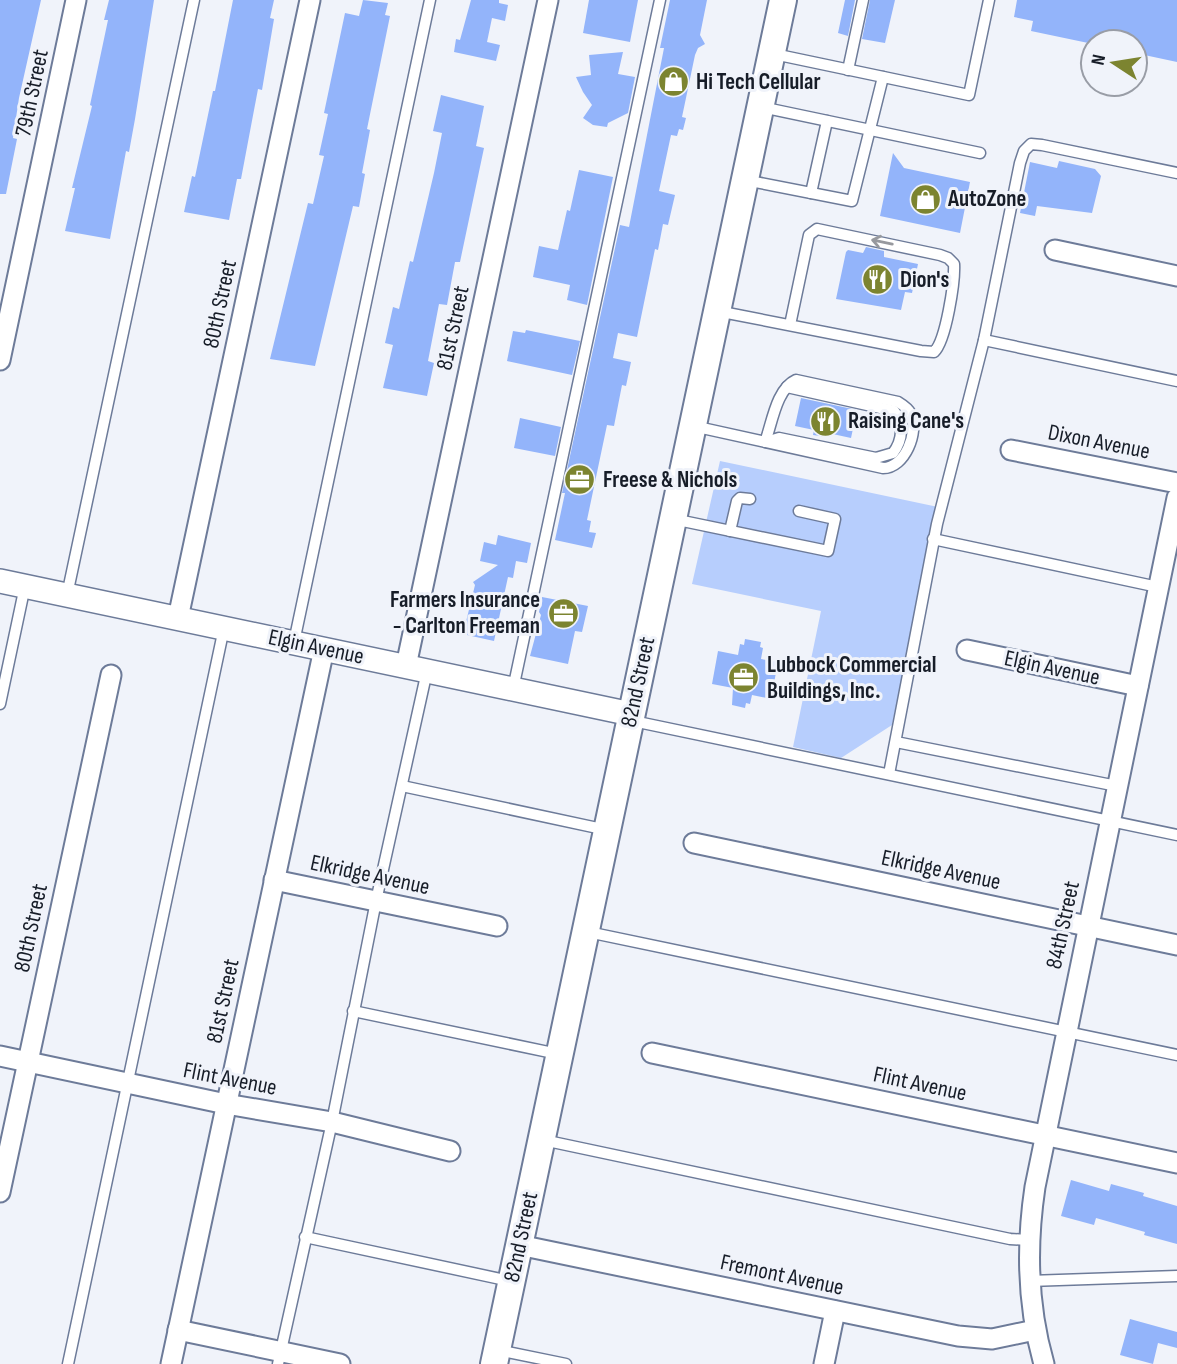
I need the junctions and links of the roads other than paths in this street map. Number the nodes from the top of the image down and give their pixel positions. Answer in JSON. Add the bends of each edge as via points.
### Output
{"nodes":[{"id":1,"x":76,"y":0,"type":"edge"},
{"id":2,"x":194,"y":0,"type":"edge"},
{"id":3,"x":310,"y":0,"type":"edge"},
{"id":4,"x":430,"y":0,"type":"edge"},
{"id":5,"x":548,"y":0,"type":"edge"},
{"id":6,"x":660,"y":0,"type":"edge"},
{"id":7,"x":783,"y":0,"type":"edge"},
{"id":8,"x":863,"y":0,"type":"edge"},
{"id":9,"x":989,"y":0,"type":"edge"},
{"id":10,"x":771,"y":54,"type":"junction"},
{"id":11,"x":848,"y":70,"type":"junction"},
{"id":12,"x":883,"y":77,"type":"junction"},
{"id":13,"x":760,"y":107,"type":"junction"},
{"id":14,"x":827,"y":121,"type":"junction"},
{"id":15,"x":870,"y":130,"type":"junction"},
{"id":16,"x":980,"y":153,"type":"dead end"},
{"id":17,"x":1177,"y":173,"type":"edge"},
{"id":18,"x":745,"y":180,"type":"junction"},
{"id":19,"x":811,"y":193,"type":"junction"},
{"id":20,"x":1055,"y":250,"type":"dead end"},
{"id":21,"x":1177,"y":276,"type":"edge"},
{"id":22,"x":717,"y":311,"type":"junction"},
{"id":23,"x":790,"y":325,"type":"junction"},
{"id":24,"x":984,"y":340,"type":"junction"},
{"id":25,"x":0,"y":359,"type":"edge"},
{"id":26,"x":1177,"y":381,"type":"edge"},
{"id":27,"x":692,"y":426,"type":"junction"},
{"id":28,"x":765,"y":442,"type":"junction"},
{"id":29,"x":1011,"y":450,"type":"dead end"},
{"id":30,"x":1177,"y":483,"type":"edge"},
{"id":31,"x":1177,"y":498,"type":"edge"},
{"id":32,"x":750,"y":499,"type":"dead end"},
{"id":33,"x":799,"y":511,"type":"dead end"},
{"id":34,"x":673,"y":519,"type":"junction"},
{"id":35,"x":730,"y":531,"type":"junction"},
{"id":36,"x":933,"y":539,"type":"junction"},
{"id":37,"x":0,"y":581,"type":"edge"},
{"id":38,"x":25,"y":586,"type":"junction"},
{"id":39,"x":1158,"y":587,"type":"junction"},
{"id":40,"x":67,"y":595,"type":"junction"},
{"id":41,"x":178,"y":618,"type":"junction"},
{"id":42,"x":224,"y":628,"type":"junction"},
{"id":43,"x":294,"y":642,"type":"junction"},
{"id":44,"x":324,"y":649,"type":"junction"},
{"id":45,"x":967,"y":650,"type":"dead end"},
{"id":46,"x":417,"y":669,"type":"junction"},
{"id":47,"x":111,"y":676,"type":"dead end"},
{"id":48,"x":1138,"y":686,"type":"junction"},
{"id":49,"x":513,"y":689,"type":"junction"},
{"id":50,"x":0,"y":704,"type":"edge"},
{"id":51,"x":631,"y":717,"type":"junction"},
{"id":52,"x":896,"y":742,"type":"junction"},
{"id":53,"x":889,"y":774,"type":"junction"},
{"id":54,"x":402,"y":786,"type":"junction"},
{"id":55,"x":1117,"y":786,"type":"junction"},
{"id":56,"x":1109,"y":822,"type":"junction"},
{"id":57,"x":607,"y":830,"type":"junction"},
{"id":58,"x":1177,"y":835,"type":"edge"},
{"id":59,"x":694,"y":843,"type":"dead end"},
{"id":60,"x":274,"y":880,"type":"junction"},
{"id":61,"x":376,"y":901,"type":"junction"},
{"id":62,"x":497,"y":926,"type":"dead end"},
{"id":63,"x":1088,"y":926,"type":"junction"},
{"id":64,"x":586,"y":932,"type":"junction"},
{"id":65,"x":1177,"y":945,"type":"edge"},
{"id":66,"x":354,"y":1011,"type":"junction"},
{"id":67,"x":1066,"y":1032,"type":"junction"},
{"id":68,"x":653,"y":1054,"type":"dead end"},
{"id":69,"x":559,"y":1055,"type":"junction"},
{"id":70,"x":1177,"y":1055,"type":"edge"},
{"id":71,"x":0,"y":1056,"type":"edge"},
{"id":72,"x":28,"y":1062,"type":"junction"},
{"id":73,"x":127,"y":1084,"type":"junction"},
{"id":74,"x":226,"y":1104,"type":"junction"},
{"id":75,"x":332,"y":1122,"type":"junction"},
{"id":76,"x":1045,"y":1135,"type":"junction"},
{"id":77,"x":541,"y":1140,"type":"junction"},
{"id":78,"x":450,"y":1151,"type":"dead end"},
{"id":79,"x":1177,"y":1163,"type":"edge"},
{"id":80,"x":0,"y":1192,"type":"edge"},
{"id":81,"x":305,"y":1237,"type":"junction"},
{"id":82,"x":1029,"y":1240,"type":"junction"},
{"id":83,"x":519,"y":1245,"type":"junction"},
{"id":84,"x":1177,"y":1276,"type":"edge"},
{"id":85,"x":512,"y":1281,"type":"junction"},
{"id":86,"x":1029,"y":1281,"type":"junction"},
{"id":87,"x":835,"y":1311,"type":"junction"},
{"id":88,"x":178,"y":1330,"type":"junction"},
{"id":89,"x":1035,"y":1330,"type":"junction"},
{"id":90,"x":495,"y":1357,"type":"edge"},
{"id":91,"x":280,"y":1358,"type":"edge"},
{"id":92,"x":68,"y":1364,"type":"edge"},
{"id":93,"x":171,"y":1364,"type":"edge"},
{"id":94,"x":340,"y":1364,"type":"edge"},
{"id":95,"x":566,"y":1364,"type":"edge"},
{"id":96,"x":824,"y":1364,"type":"edge"},
{"id":97,"x":1044,"y":1364,"type":"edge"}],
"edges":[{"from":1,"to":25,"type":"street","name":"79th Street"},
{"from":2,"to":40,"type":"lane"},
{"from":3,"to":41,"type":"street","name":"80th Street"},
{"from":4,"to":43,"type":"lane"},
{"from":5,"to":46,"type":"street","name":"81st Street"},
{"from":6,"to":49,"type":"lane"},
{"from":7,"to":10,"type":"main road","name":"82nd Street"},
{"from":8,"to":11,"type":"lane"},
{"from":9,"to":12,"type":"lane","via":[[969,95]]},
{"from":10,"to":11,"type":"lane"},
{"from":10,"to":13,"type":"main road","name":"82nd Street"},
{"from":11,"to":12,"type":"lane"},
{"from":12,"to":15,"type":"lane"},
{"from":13,"to":14,"type":"lane"},
{"from":13,"to":18,"type":"main road","name":"82nd Street"},
{"from":14,"to":15,"type":"lane"},
{"from":14,"to":19,"type":"lane"},
{"from":15,"to":16,"type":"lane"},
{"from":15,"to":19,"type":"lane","via":[[852,201]]},
{"from":17,"to":24,"type":"lane","via":[[1031,144],[1020,163]]},
{"from":18,"to":19,"type":"lane"},
{"from":18,"to":22,"type":"main road","name":"82nd Street"},
{"from":20,"to":21,"type":"street"},
{"from":22,"to":23,"type":"lane"},
{"from":22,"to":27,"type":"main road","name":"82nd Street"},
{"from":23,"to":23,"type":"lane","one_way":true,"via":[[934,352],[941,340],[954,264],[948,258],[824,229],[812,231]]},
{"from":24,"to":26,"type":"lane"},
{"from":24,"to":36,"type":"lane"},
{"from":27,"to":28,"type":"lane"},
{"from":27,"to":34,"type":"main road","name":"82nd Street"},
{"from":28,"to":28,"type":"lane","via":[[779,438],[876,458],[893,453],[901,427],[894,411],[787,387]]},
{"from":29,"to":30,"type":"street","name":"Dixon Avenue"},
{"from":31,"to":39,"type":"street","name":"84th Street"},
{"from":32,"to":35,"type":"lane","via":[[737,501]]},
{"from":33,"to":35,"type":"lane","via":[[835,519],[828,551]]},
{"from":34,"to":35,"type":"lane"},
{"from":34,"to":51,"type":"main road","name":"82nd Street"},
{"from":36,"to":39,"type":"lane"},
{"from":36,"to":52,"type":"lane"},
{"from":37,"to":38,"type":"street","name":"Elgin Avenue"},
{"from":38,"to":40,"type":"street","name":"Elgin Avenue"},
{"from":38,"to":50,"type":"lane"},
{"from":39,"to":48,"type":"street","name":"84th Street"},
{"from":40,"to":41,"type":"street","name":"Elgin Avenue"},
{"from":41,"to":42,"type":"street","name":"Elgin Avenue"},
{"from":42,"to":43,"type":"street","name":"Elgin Avenue"},
{"from":42,"to":73,"type":"lane"},
{"from":43,"to":44,"type":"street","name":"Elgin Avenue"},
{"from":44,"to":46,"type":"street","name":"Elgin Avenue"},
{"from":44,"to":60,"type":"street","name":"81st Street"},
{"from":45,"to":48,"type":"street","name":"Elgin Avenue"},
{"from":46,"to":49,"type":"street","name":"Elgin Avenue"},
{"from":46,"to":54,"type":"lane"},
{"from":47,"to":72,"type":"street","name":"80th Street"},
{"from":48,"to":55,"type":"street","name":"84th Street"},
{"from":49,"to":51,"type":"street","name":"Elgin Avenue"},
{"from":51,"to":53,"type":"lane"},
{"from":51,"to":57,"type":"main road","name":"82nd Street"},
{"from":52,"to":53,"type":"lane"},
{"from":52,"to":55,"type":"lane"},
{"from":53,"to":56,"type":"lane"},
{"from":54,"to":57,"type":"lane"},
{"from":54,"to":61,"type":"lane"},
{"from":55,"to":56,"type":"street","name":"84th Street"},
{"from":56,"to":58,"type":"lane"},
{"from":56,"to":63,"type":"street","name":"84th Street"},
{"from":57,"to":64,"type":"main road","name":"82nd Street"},
{"from":59,"to":63,"type":"street","name":"Elkridge Avenue"},
{"from":60,"to":61,"type":"street","name":"Elkridge Avenue"},
{"from":60,"to":74,"type":"street","name":"81st Street"},
{"from":61,"to":62,"type":"street","name":"Elkridge Avenue"},
{"from":61,"to":66,"type":"lane"},
{"from":63,"to":65,"type":"street","name":"Elkridge Avenue"},
{"from":63,"to":67,"type":"street","name":"84th Street"},
{"from":64,"to":67,"type":"lane"},
{"from":64,"to":69,"type":"main road","name":"82nd Street"},
{"from":66,"to":69,"type":"lane"},
{"from":66,"to":75,"type":"lane"},
{"from":67,"to":70,"type":"lane"},
{"from":67,"to":76,"type":"street","name":"84th Street"},
{"from":68,"to":76,"type":"street","name":"Flint Avenue"},
{"from":69,"to":77,"type":"main road","name":"82nd Street"},
{"from":71,"to":72,"type":"street","name":"Flint Avenue"},
{"from":72,"to":73,"type":"street","name":"Flint Avenue"},
{"from":72,"to":80,"type":"street","name":"80th Street"},
{"from":73,"to":74,"type":"street","name":"Flint Avenue"},
{"from":73,"to":92,"type":"lane"},
{"from":74,"to":75,"type":"street","name":"Flint Avenue"},
{"from":74,"to":88,"type":"street","name":"81st Street"},
{"from":75,"to":78,"type":"street","name":"Flint Avenue"},
{"from":75,"to":81,"type":"lane"},
{"from":76,"to":79,"type":"street","name":"Flint Avenue"},
{"from":76,"to":82,"type":"street","name":"84th Street"},
{"from":77,"to":82,"type":"lane"},
{"from":77,"to":83,"type":"main road","name":"82nd Street"},
{"from":81,"to":85,"type":"lane"},
{"from":81,"to":91,"type":"lane"},
{"from":82,"to":86,"type":"street","name":"84th Street"},
{"from":83,"to":85,"type":"main road","name":"82nd Street"},
{"from":83,"to":87,"type":"street","name":"Fremont Avenue"},
{"from":84,"to":86,"type":"lane"},
{"from":85,"to":90,"type":"main road","name":"82nd Street"},
{"from":86,"to":89,"type":"street","name":"84th Street"},
{"from":87,"to":89,"type":"street","name":"Fremont Avenue","via":[[976,1339]]},
{"from":87,"to":96,"type":"street"},
{"from":88,"to":91,"type":"street"},
{"from":88,"to":93,"type":"street","name":"81st Street"},
{"from":89,"to":97,"type":"street","name":"84th Street"},
{"from":90,"to":95,"type":"lane"},
{"from":91,"to":94,"type":"street"}]}
